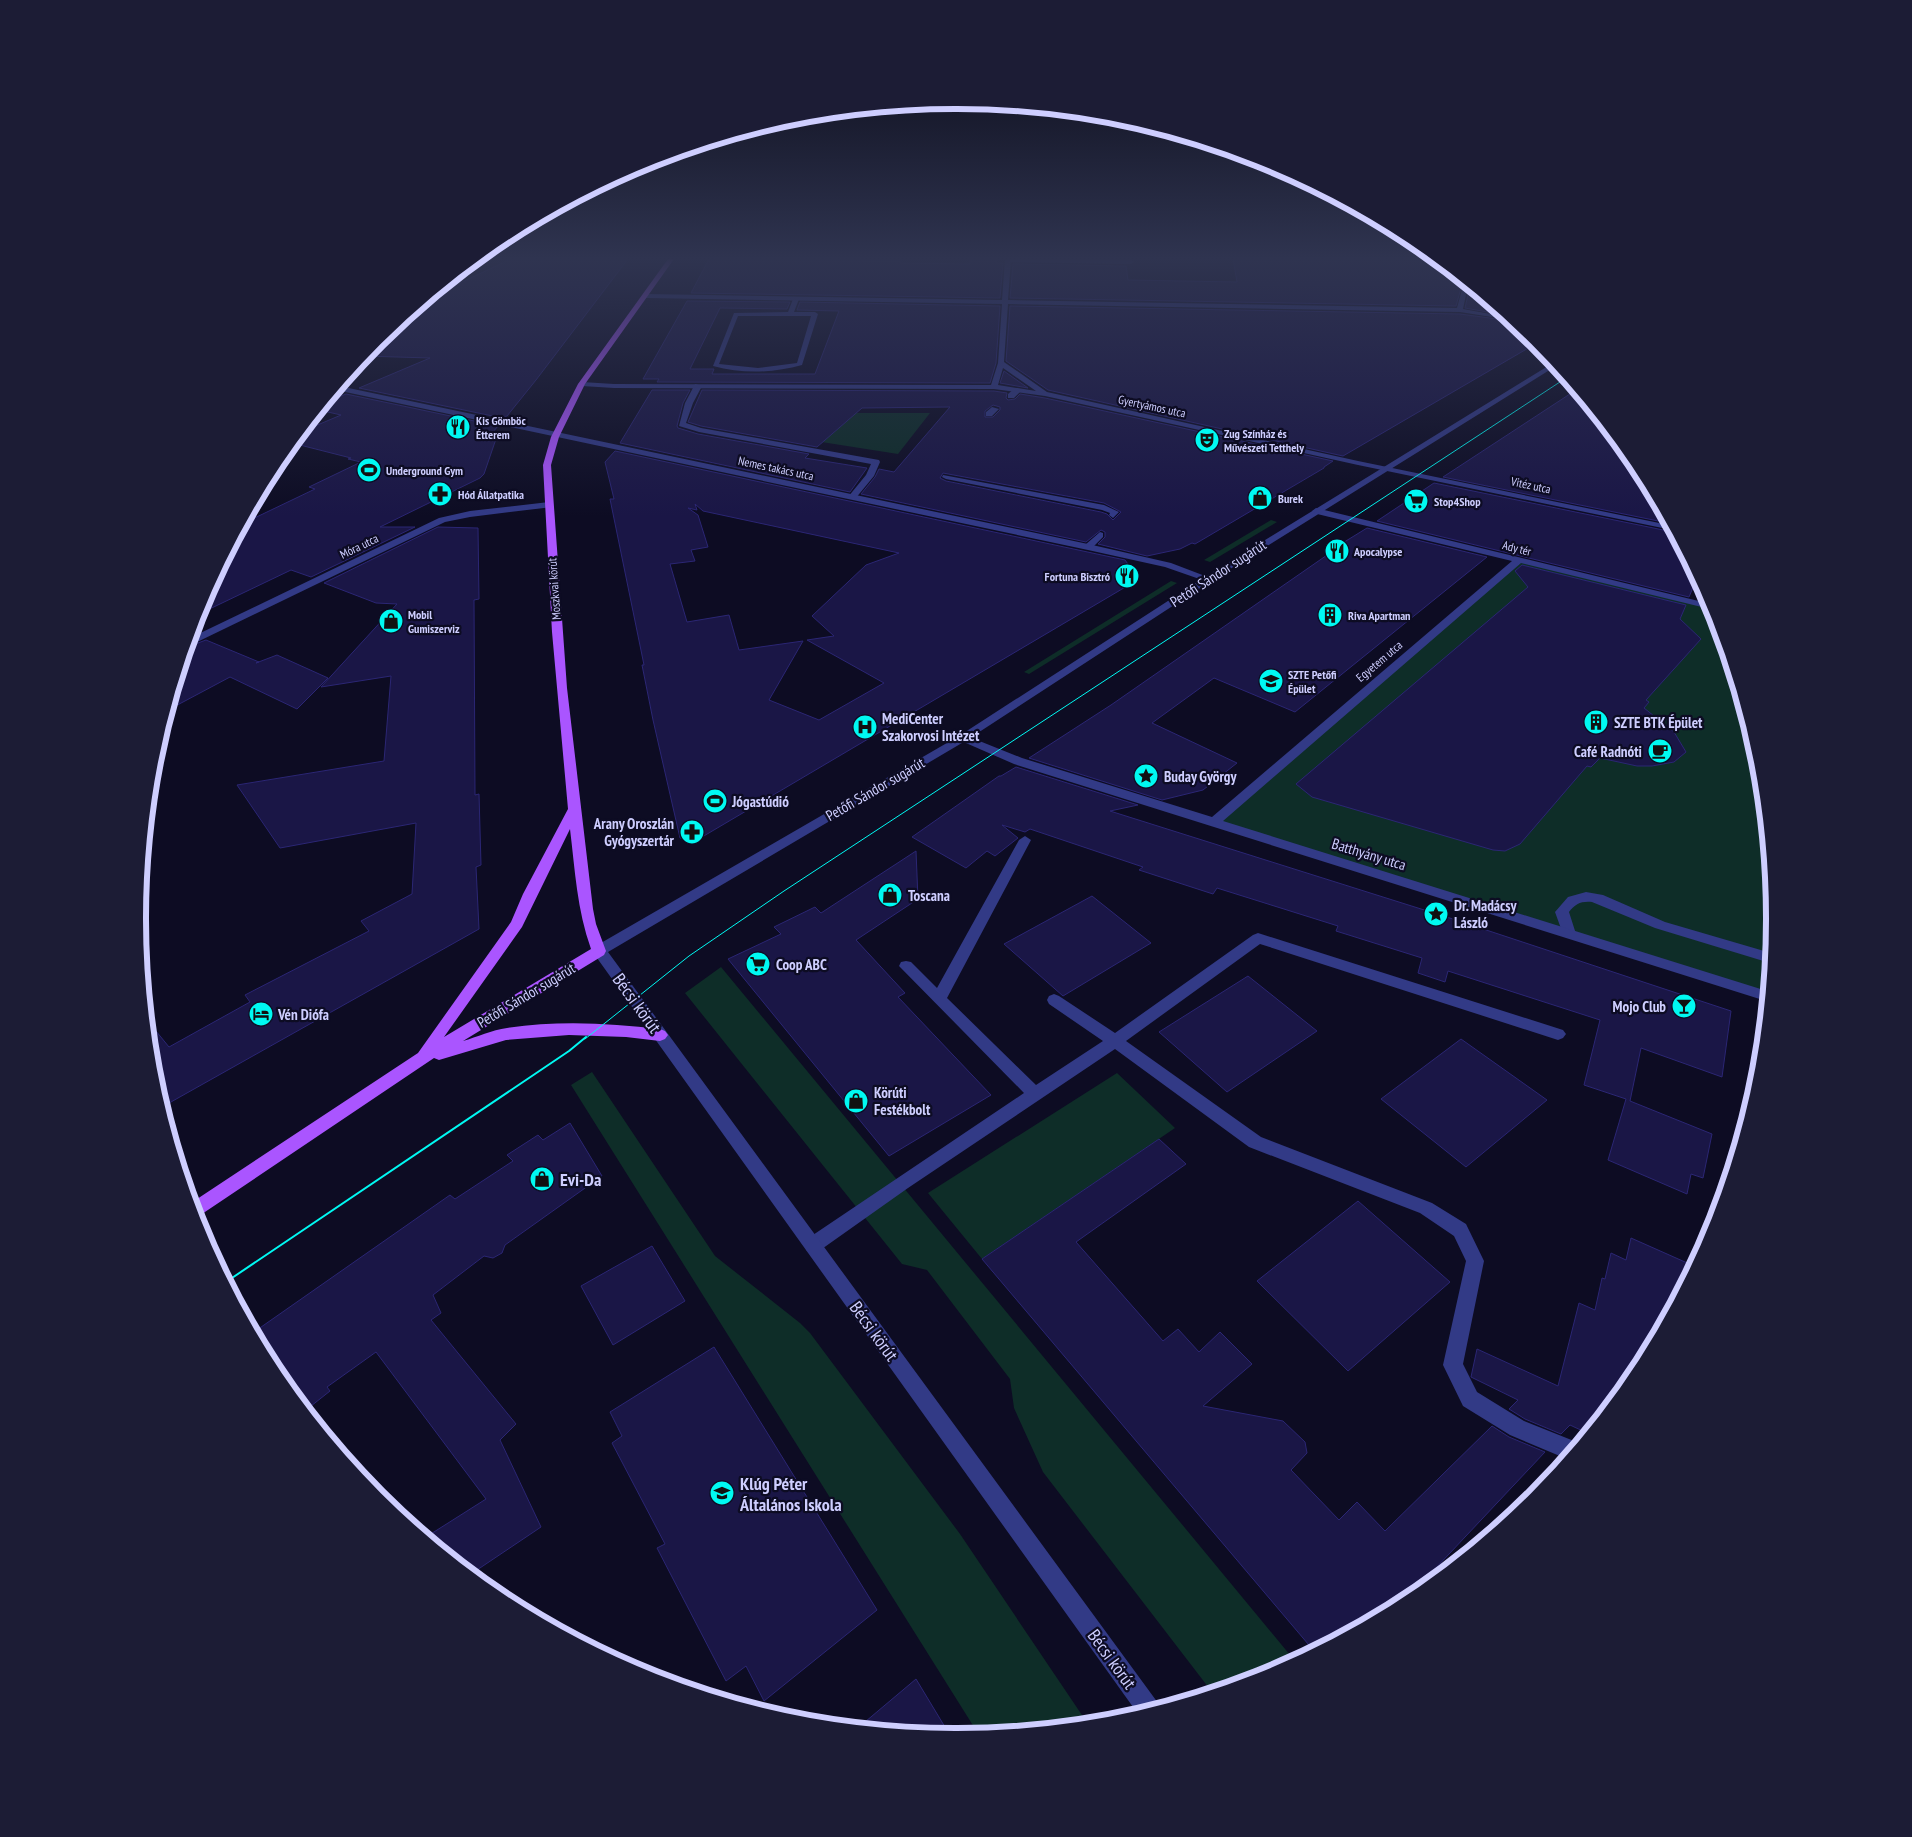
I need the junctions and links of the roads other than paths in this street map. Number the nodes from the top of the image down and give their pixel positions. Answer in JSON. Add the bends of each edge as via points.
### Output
{"nodes":[{"id":1,"x":611,"y":345,"type":"edge"},
{"id":2,"x":723,"y":345,"type":"edge"},
{"id":3,"x":806,"y":345,"type":"edge"},
{"id":4,"x":1002,"y":345,"type":"edge"},
{"id":5,"x":1001,"y":363,"type":"junction"},
{"id":6,"x":1549,"y":367,"type":"edge"},
{"id":7,"x":582,"y":384,"type":"junction"},
{"id":8,"x":698,"y":386,"type":"junction"},
{"id":9,"x":994,"y":387,"type":"junction"},
{"id":10,"x":344,"y":389,"type":"edge"},
{"id":11,"x":1018,"y":390,"type":"junction"},
{"id":12,"x":1045,"y":394,"type":"junction"},
{"id":13,"x":1011,"y":396,"type":"dead end"},
{"id":14,"x":557,"y":434,"type":"junction"},
{"id":15,"x":1385,"y":468,"type":"junction"},
{"id":16,"x":946,"y":477,"type":"dead end"},
{"id":17,"x":852,"y":497,"type":"junction"},
{"id":18,"x":549,"y":505,"type":"junction"},
{"id":19,"x":1316,"y":511,"type":"junction"},
{"id":20,"x":1113,"y":515,"type":"dead end"},
{"id":21,"x":1664,"y":526,"type":"edge"},
{"id":22,"x":1100,"y":535,"type":"dead end"},
{"id":23,"x":1088,"y":547,"type":"junction"},
{"id":24,"x":1518,"y":561,"type":"junction"},
{"id":25,"x":1208,"y":579,"type":"junction"},
{"id":26,"x":1702,"y":604,"type":"edge"},
{"id":27,"x":197,"y":638,"type":"edge"},
{"id":28,"x":963,"y":738,"type":"junction"},
{"id":29,"x":574,"y":809,"type":"junction"},
{"id":30,"x":1214,"y":822,"type":"junction"},
{"id":31,"x":1025,"y":840,"type":"dead end"},
{"id":32,"x":1569,"y":934,"type":"junction"},
{"id":33,"x":599,"y":951,"type":"junction"},
{"id":34,"x":1765,"y":956,"type":"edge"},
{"id":35,"x":906,"y":966,"type":"dead end"},
{"id":36,"x":1762,"y":994,"type":"edge"},
{"id":37,"x":940,"y":999,"type":"junction"},
{"id":38,"x":1054,"y":1000,"type":"dead end"},
{"id":39,"x":660,"y":1034,"type":"junction"},
{"id":40,"x":1558,"y":1034,"type":"dead end"},
{"id":41,"x":1115,"y":1041,"type":"junction"},
{"id":42,"x":421,"y":1059,"type":"junction"},
{"id":43,"x":1034,"y":1094,"type":"junction"},
{"id":44,"x":200,"y":1207,"type":"edge"},
{"id":45,"x":813,"y":1245,"type":"junction"},
{"id":46,"x":1568,"y":1449,"type":"edge"},
{"id":47,"x":1146,"y":1706,"type":"edge"}],
"edges":[{"from":1,"to":7,"type":"main road","name":"Moszkvai körút"},
{"from":2,"to":3,"type":"street","via":[[715,365],[727,369],[785,369],[800,364]]},
{"from":4,"to":5,"type":"street"},
{"from":5,"to":9,"type":"street"},
{"from":5,"to":12,"type":"street"},
{"from":6,"to":15,"type":"street","name":"Petőfi Sándor sugárút"},
{"from":7,"to":8,"type":"street","name":"Gyertyámos utca"},
{"from":7,"to":14,"type":"main road","name":"Moszkvai körút"},
{"from":8,"to":9,"type":"street","name":"Gyertyámos utca"},
{"from":8,"to":17,"type":"street","via":[[682,424],[699,430],[876,462],[870,476]]},
{"from":9,"to":11,"type":"street","name":"Gyertyámos utca"},
{"from":10,"to":14,"type":"street","name":"Nemes takács utca"},
{"from":11,"to":12,"type":"street","name":"Gyertyámos utca"},
{"from":11,"to":13,"type":"street"},
{"from":12,"to":15,"type":"street","name":"Gyertyámos utca"},
{"from":14,"to":17,"type":"street","name":"Nemes takács utca"},
{"from":14,"to":18,"type":"main road","name":"Moszkvai körút","via":[[547,465]]},
{"from":15,"to":19,"type":"street","name":"Petőfi Sándor sugárút"},
{"from":15,"to":21,"type":"street","name":"Vitéz utca"},
{"from":16,"to":20,"type":"street","via":[[1104,508],[1115,512]]},
{"from":17,"to":23,"type":"street","name":"Nemes takács utca"},
{"from":18,"to":27,"type":"street","name":"Móra utca","via":[[442,520]]},
{"from":18,"to":29,"type":"main road","name":"Moszkvai körút"},
{"from":19,"to":24,"type":"street","name":"Ady tér"},
{"from":19,"to":25,"type":"street","name":"Petőfi Sándor sugárút"},
{"from":22,"to":23,"type":"street"},
{"from":23,"to":25,"type":"street","name":"Nemes takács utca","via":[[1182,569]]},
{"from":24,"to":26,"type":"street","name":"Ady tér"},
{"from":24,"to":30,"type":"street","name":"Egyetem utca"},
{"from":25,"to":28,"type":"street","name":"Petőfi Sándor sugárút"},
{"from":28,"to":30,"type":"street","name":"Batthyány utca","via":[[1018,761]]},
{"from":28,"to":33,"type":"street","name":"Petőfi Sándor sugárút"},
{"from":29,"to":33,"type":"main road","name":"Moszkvai körút","via":[[586,910]]},
{"from":29,"to":42,"type":"main road","via":[[517,924]]},
{"from":30,"to":32,"type":"street","name":"Batthyány utca"},
{"from":31,"to":37,"type":"street"},
{"from":32,"to":34,"type":"street","via":[[1562,912],[1577,897],[1588,896],[1660,925]]},
{"from":32,"to":36,"type":"street","name":"Batthyány utca"},
{"from":33,"to":39,"type":"street","name":"Bécsi körút"},
{"from":33,"to":42,"type":"main road","name":"Petőfi Sándor sugárút"},
{"from":35,"to":37,"type":"street"},
{"from":37,"to":43,"type":"street"},
{"from":38,"to":41,"type":"street"},
{"from":39,"to":42,"type":"main road","via":[[569,1029],[506,1034]]},
{"from":39,"to":45,"type":"street","name":"Bécsi körút"},
{"from":40,"to":41,"type":"street","via":[[1258,938]]},
{"from":41,"to":43,"type":"street"},
{"from":41,"to":46,"type":"street","via":[[1254,1142],[1426,1208],[1460,1230],[1474,1261],[1453,1365],[1470,1399],[1517,1428]]},
{"from":42,"to":44,"type":"main road","name":"Petőfi Sándor sugárút"},
{"from":43,"to":45,"type":"street"},
{"from":45,"to":47,"type":"street","name":"Bécsi körút"}]}
